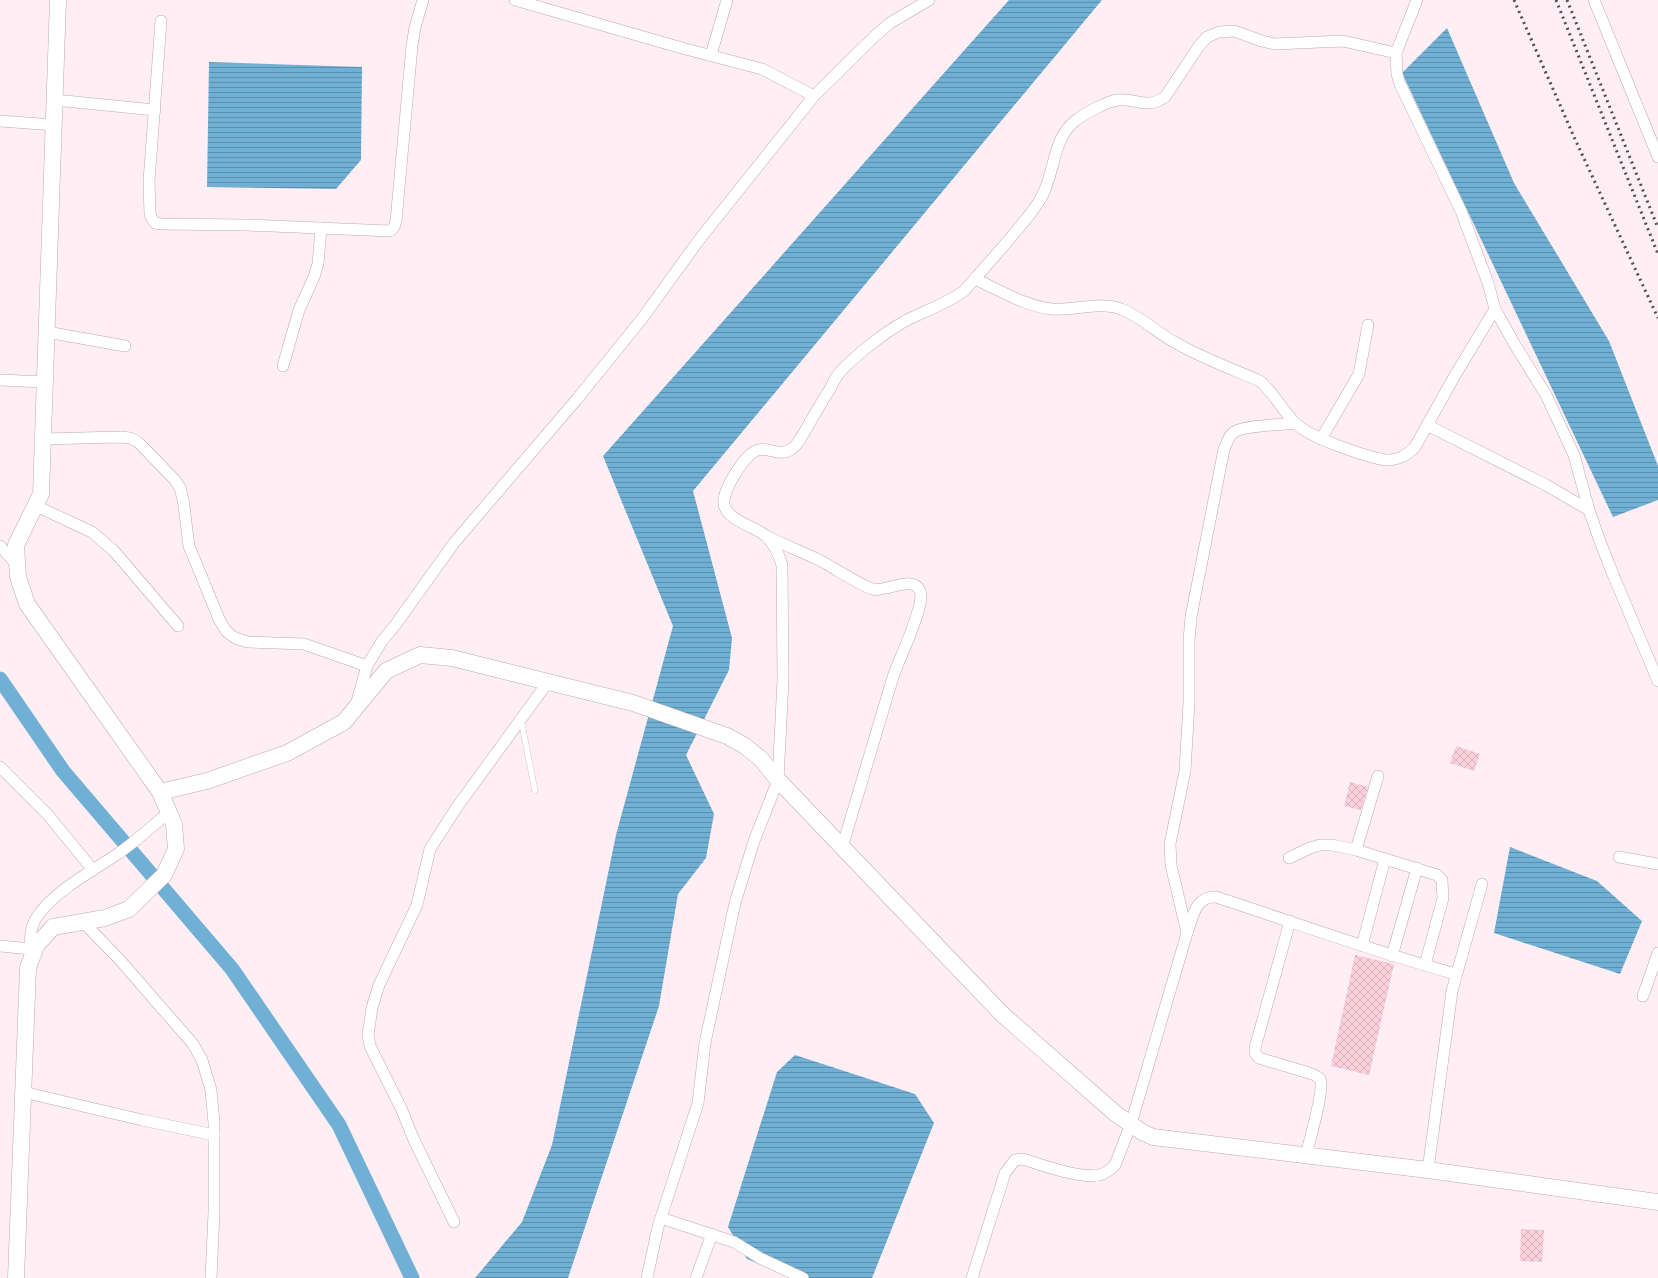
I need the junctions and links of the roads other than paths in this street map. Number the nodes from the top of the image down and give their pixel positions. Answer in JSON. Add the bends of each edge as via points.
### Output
{"nodes":[{"id":1,"x":58,"y":0,"type":"edge"},
{"id":2,"x":423,"y":0,"type":"edge"},
{"id":3,"x":515,"y":0,"type":"edge"},
{"id":4,"x":727,"y":0,"type":"edge"},
{"id":5,"x":929,"y":0,"type":"edge"},
{"id":6,"x":1417,"y":0,"type":"edge"},
{"id":7,"x":1594,"y":0,"type":"edge"},
{"id":8,"x":530,"y":2,"type":"edge"},
{"id":9,"x":161,"y":21,"type":"dead end"},
{"id":10,"x":1396,"y":53,"type":"junction"},
{"id":11,"x":711,"y":55,"type":"junction"},
{"id":12,"x":814,"y":96,"type":"junction"},
{"id":13,"x":55,"y":100,"type":"junction"},
{"id":14,"x":155,"y":110,"type":"junction"},
{"id":15,"x":0,"y":121,"type":"edge"},
{"id":16,"x":54,"y":125,"type":"junction"},
{"id":17,"x":1658,"y":157,"type":"edge"},
{"id":18,"x":321,"y":228,"type":"junction"},
{"id":19,"x":975,"y":278,"type":"junction"},
{"id":20,"x":1495,"y":309,"type":"junction"},
{"id":21,"x":1368,"y":324,"type":"dead end"},
{"id":22,"x":47,"y":332,"type":"junction"},
{"id":23,"x":125,"y":346,"type":"dead end"},
{"id":24,"x":283,"y":366,"type":"dead end"},
{"id":25,"x":0,"y":380,"type":"edge"},
{"id":26,"x":45,"y":382,"type":"junction"},
{"id":27,"x":1295,"y":423,"type":"junction"},
{"id":28,"x":1427,"y":425,"type":"junction"},
{"id":29,"x":1321,"y":438,"type":"junction"},
{"id":30,"x":43,"y":440,"type":"junction"},
{"id":31,"x":36,"y":506,"type":"junction"},
{"id":32,"x":1589,"y":510,"type":"junction"},
{"id":33,"x":766,"y":536,"type":"junction"},
{"id":34,"x":0,"y":546,"type":"edge"},
{"id":35,"x":17,"y":565,"type":"junction"},
{"id":36,"x":178,"y":626,"type":"dead end"},
{"id":37,"x":367,"y":666,"type":"junction"},
{"id":38,"x":1658,"y":681,"type":"edge"},
{"id":39,"x":548,"y":682,"type":"junction"},
{"id":40,"x":354,"y":709,"type":"junction"},
{"id":41,"x":521,"y":719,"type":"junction"},
{"id":42,"x":0,"y":767,"type":"edge"},
{"id":43,"x":1378,"y":776,"type":"dead end"},
{"id":44,"x":778,"y":780,"type":"junction"},
{"id":45,"x":535,"y":791,"type":"dead end"},
{"id":46,"x":160,"y":792,"type":"junction"},
{"id":47,"x":169,"y":812,"type":"junction"},
{"id":48,"x":842,"y":848,"type":"junction"},
{"id":49,"x":1356,"y":850,"type":"junction"},
{"id":50,"x":1619,"y":857,"type":"dead end"},
{"id":51,"x":1289,"y":858,"type":"dead end"},
{"id":52,"x":1385,"y":858,"type":"junction"},
{"id":53,"x":1658,"y":864,"type":"edge"},
{"id":54,"x":1417,"y":868,"type":"junction"},
{"id":55,"x":93,"y":870,"type":"junction"},
{"id":56,"x":1482,"y":884,"type":"dead end"},
{"id":57,"x":1290,"y":921,"type":"junction"},
{"id":58,"x":83,"y":922,"type":"junction"},
{"id":59,"x":1187,"y":932,"type":"junction"},
{"id":60,"x":0,"y":946,"type":"edge"},
{"id":61,"x":1362,"y":946,"type":"junction"},
{"id":62,"x":1658,"y":953,"type":"edge"},
{"id":63,"x":31,"y":955,"type":"junction"},
{"id":64,"x":1392,"y":956,"type":"junction"},
{"id":65,"x":1424,"y":965,"type":"junction"},
{"id":66,"x":1456,"y":974,"type":"junction"},
{"id":67,"x":1643,"y":996,"type":"dead end"},
{"id":68,"x":23,"y":1092,"type":"junction"},
{"id":69,"x":1131,"y":1124,"type":"junction"},
{"id":70,"x":214,"y":1135,"type":"junction"},
{"id":71,"x":1306,"y":1155,"type":"junction"},
{"id":72,"x":1428,"y":1170,"type":"junction"},
{"id":73,"x":1658,"y":1202,"type":"edge"},
{"id":74,"x":661,"y":1218,"type":"junction"},
{"id":75,"x":454,"y":1222,"type":"dead end"},
{"id":76,"x":712,"y":1234,"type":"junction"},
{"id":77,"x":784,"y":1274,"type":"edge"},
{"id":78,"x":16,"y":1278,"type":"edge"},
{"id":79,"x":210,"y":1278,"type":"edge"},
{"id":80,"x":647,"y":1278,"type":"edge"},
{"id":81,"x":696,"y":1278,"type":"edge"},
{"id":82,"x":803,"y":1278,"type":"edge"},
{"id":83,"x":972,"y":1278,"type":"edge"}],
"edges":[{"from":1,"to":13,"type":"main road"},
{"from":2,"to":18,"type":"street","via":[[412,46],[394,227],[390,231]]},
{"from":3,"to":8,"type":"street"},
{"from":4,"to":11,"type":"street"},
{"from":5,"to":12,"type":"street","via":[[890,23]]},
{"from":6,"to":10,"type":"street"},
{"from":7,"to":17,"type":"street"},
{"from":8,"to":11,"type":"street"},
{"from":9,"to":14,"type":"street"},
{"from":10,"to":19,"type":"street","via":[[1343,41],[1275,44],[1234,31],[1219,32],[1207,37],[1165,97],[1149,104],[1112,101],[1076,120],[1067,129],[1061,139],[1042,196],[1031,214]]},
{"from":10,"to":20,"type":"street","via":[[1395,62],[1400,84],[1462,211]]},
{"from":11,"to":12,"type":"street","via":[[762,69]]},
{"from":12,"to":37,"type":"street","via":[[577,399],[454,543],[382,641]]},
{"from":13,"to":14,"type":"street"},
{"from":13,"to":16,"type":"main road"},
{"from":14,"to":18,"type":"street","via":[[149,181],[150,214],[156,223]]},
{"from":15,"to":16,"type":"street"},
{"from":16,"to":22,"type":"main road"},
{"from":18,"to":24,"type":"street","via":[[318,264],[299,310]]},
{"from":19,"to":27,"type":"street","via":[[1042,308],[1109,306],[1137,316],[1175,343],[1260,381]]},
{"from":19,"to":33,"type":"street","via":[[954,298],[890,330],[850,362],[839,373],[793,448],[779,453],[759,449],[746,458],[727,486],[724,505],[739,521]]},
{"from":20,"to":28,"type":"street"},
{"from":20,"to":32,"type":"street","via":[[1546,395],[1563,430],[1578,464]]},
{"from":21,"to":29,"type":"street","via":[[1359,374]]},
{"from":22,"to":23,"type":"street"},
{"from":22,"to":26,"type":"main road"},
{"from":25,"to":26,"type":"street"},
{"from":26,"to":30,"type":"main road"},
{"from":27,"to":29,"type":"street"},
{"from":27,"to":59,"type":"street","via":[[1236,431],[1229,437],[1224,449],[1191,617],[1190,696],[1185,771],[1170,844],[1171,865]]},
{"from":28,"to":29,"type":"street","via":[[1415,447],[1406,456],[1396,460],[1377,459]]},
{"from":28,"to":32,"type":"street","via":[[1546,485]]},
{"from":30,"to":31,"type":"main road","via":[[41,494]]},
{"from":30,"to":37,"type":"street","via":[[120,437],[138,442],[180,488],[189,546],[226,631],[235,638],[248,642],[304,644]]},
{"from":31,"to":35,"type":"main road","via":[[16,545]]},
{"from":31,"to":36,"type":"street","via":[[74,523],[114,551]]},
{"from":32,"to":38,"type":"street"},
{"from":33,"to":44,"type":"street","via":[[778,553],[782,565],[783,680]]},
{"from":33,"to":48,"type":"street","via":[[875,590],[906,583],[915,585],[920,592],[918,615],[898,659]]},
{"from":34,"to":35,"type":"street"},
{"from":35,"to":46,"type":"main road","via":[[18,577],[28,604]]},
{"from":37,"to":40,"type":"street"},
{"from":39,"to":40,"type":"main road","via":[[452,658],[420,655],[386,671]]},
{"from":39,"to":41,"type":"street"},
{"from":39,"to":44,"type":"main road","via":[[633,703],[727,736],[761,759]]},
{"from":40,"to":46,"type":"main road","via":[[344,722],[287,753],[206,781]]},
{"from":41,"to":45,"type":"lane"},
{"from":41,"to":75,"type":"street","via":[[456,807],[430,849],[417,905],[379,985],[369,1022],[370,1046]]},
{"from":42,"to":55,"type":"street","via":[[48,815]]},
{"from":43,"to":49,"type":"street"},
{"from":44,"to":48,"type":"main road"},
{"from":44,"to":74,"type":"street","via":[[754,841],[735,903],[705,1043],[698,1103]]},
{"from":46,"to":47,"type":"main road"},
{"from":47,"to":55,"type":"street","via":[[137,840]]},
{"from":47,"to":58,"type":"main road","via":[[174,824],[176,849],[164,875],[129,909],[105,918]]},
{"from":48,"to":69,"type":"main road","via":[[1002,1014],[1116,1114]]},
{"from":49,"to":51,"type":"street","via":[[1320,845]]},
{"from":49,"to":52,"type":"street"},
{"from":50,"to":53,"type":"street"},
{"from":52,"to":54,"type":"street"},
{"from":52,"to":61,"type":"street"},
{"from":54,"to":64,"type":"street"},
{"from":54,"to":65,"type":"street","via":[[1437,875],[1442,880],[1444,889]]},
{"from":55,"to":63,"type":"street","via":[[65,889],[38,914],[30,937]]},
{"from":56,"to":66,"type":"street"},
{"from":57,"to":59,"type":"street","via":[[1216,897],[1208,897],[1198,905]]},
{"from":57,"to":61,"type":"street"},
{"from":57,"to":71,"type":"street","via":[[1255,1053],[1259,1058],[1309,1073],[1320,1080],[1321,1094]]},
{"from":58,"to":63,"type":"main road","via":[[53,927]]},
{"from":58,"to":70,"type":"street","via":[[193,1044],[202,1060],[211,1090]]},
{"from":59,"to":69,"type":"street"},
{"from":60,"to":63,"type":"street"},
{"from":61,"to":64,"type":"street"},
{"from":62,"to":67,"type":"street"},
{"from":63,"to":68,"type":"main road","via":[[28,968]]},
{"from":64,"to":65,"type":"street"},
{"from":65,"to":66,"type":"street"},
{"from":66,"to":72,"type":"street"},
{"from":68,"to":70,"type":"street"},
{"from":68,"to":78,"type":"main road"},
{"from":69,"to":71,"type":"main road","via":[[1153,1137]]},
{"from":69,"to":83,"type":"street","via":[[1115,1165],[1101,1175],[1085,1176],[1023,1159],[1015,1160],[1005,1173]]},
{"from":70,"to":79,"type":"street","via":[[214,1212]]},
{"from":71,"to":72,"type":"main road"},
{"from":72,"to":73,"type":"main road"},
{"from":74,"to":76,"type":"street"},
{"from":74,"to":80,"type":"street"},
{"from":76,"to":77,"type":"street","via":[[734,1242]]},
{"from":76,"to":81,"type":"street"},
{"from":77,"to":82,"type":"street"}]}
